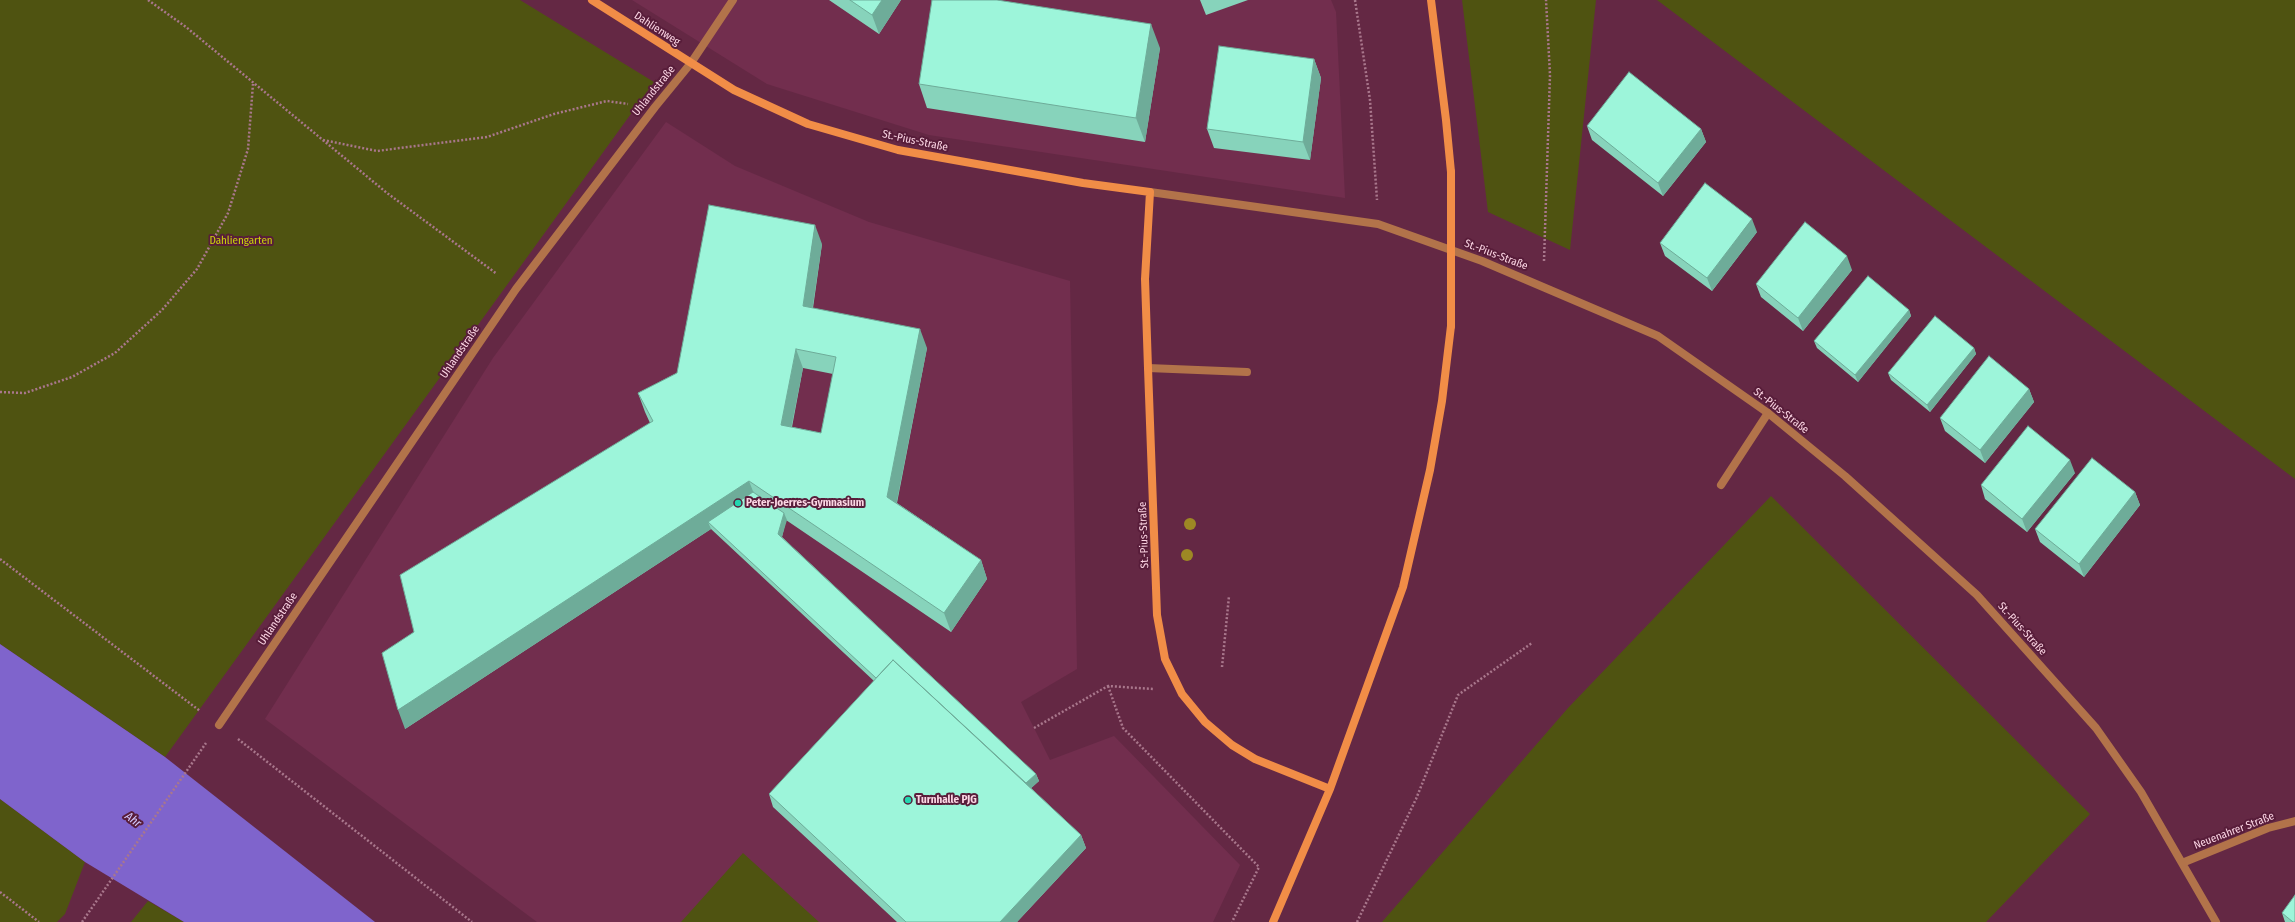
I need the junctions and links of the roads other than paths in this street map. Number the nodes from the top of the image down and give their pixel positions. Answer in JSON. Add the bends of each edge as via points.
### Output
{"nodes":[{"id":1,"x":592,"y":0,"type":"edge"},
{"id":2,"x":732,"y":0,"type":"edge"},
{"id":3,"x":1431,"y":0,"type":"edge"},
{"id":4,"x":691,"y":63,"type":"junction"},
{"id":5,"x":1150,"y":192,"type":"junction"},
{"id":6,"x":1148,"y":368,"type":"junction"},
{"id":7,"x":1247,"y":372,"type":"dead end"},
{"id":8,"x":1768,"y":413,"type":"junction"},
{"id":9,"x":1721,"y":485,"type":"dead end"},
{"id":10,"x":219,"y":725,"type":"road end"},
{"id":11,"x":1330,"y":789,"type":"junction"},
{"id":12,"x":2295,"y":821,"type":"edge"},
{"id":13,"x":2182,"y":863,"type":"junction"},
{"id":14,"x":1273,"y":922,"type":"edge"},
{"id":15,"x":2216,"y":922,"type":"edge"}],
"edges":[{"from":1,"to":4,"type":"street","name":"Dahlienweg"},
{"from":2,"to":4,"type":"street","name":"Uhlandstraße"},
{"from":3,"to":11,"type":"street","bridge":true,"via":[[1451,172],[1451,326],[1442,401],[1430,470],[1403,587]]},
{"from":4,"to":5,"type":"street","name":"St.-Pius-Straße","via":[[734,90],[808,124],[890,148]]},
{"from":4,"to":10,"type":"street","name":"Uhlandstraße","via":[[654,107],[516,289]]},
{"from":5,"to":6,"type":"street","name":"St.-Pius-Straße","via":[[1145,279]]},
{"from":5,"to":8,"type":"street","name":"St.-Pius-Straße","via":[[1378,224],[1482,260],[1658,336]]},
{"from":6,"to":7,"type":"street"},
{"from":6,"to":11,"type":"street","name":"St.-Pius-Straße","via":[[1157,615],[1165,659],[1182,694],[1205,722],[1232,745],[1255,759]]},
{"from":8,"to":9,"type":"street"},
{"from":8,"to":13,"type":"street","name":"St.-Pius-Straße","via":[[1845,476],[1977,595],[2096,728],[2141,792]]},
{"from":11,"to":14,"type":"street"},
{"from":12,"to":13,"type":"street","name":"Neuenahrer Straße","via":[[2268,828]]},
{"from":13,"to":15,"type":"street","name":"St.-Pius-Straße"}]}
